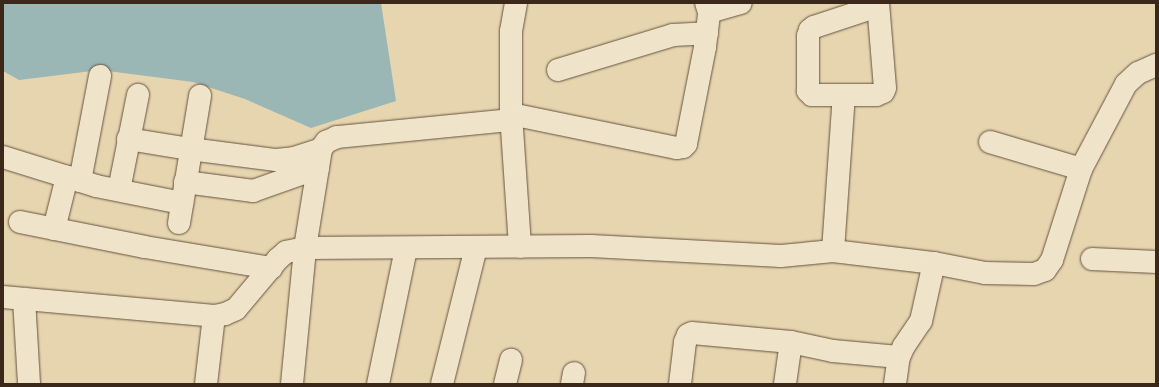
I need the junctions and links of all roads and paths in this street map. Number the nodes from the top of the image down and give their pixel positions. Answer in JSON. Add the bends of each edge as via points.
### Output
{"nodes":[{"id":1,"x":516,"y":3,"type":"edge"},
{"id":2,"x":741,"y":3,"type":"edge"},
{"id":3,"x":878,"y":4,"type":"edge"},
{"id":4,"x":707,"y":7,"type":"edge"},
{"id":5,"x":706,"y":34,"type":"junction"},
{"id":6,"x":1156,"y":65,"type":"edge"},
{"id":7,"x":558,"y":70,"type":"dead end"},
{"id":8,"x":100,"y":76,"type":"dead end"},
{"id":9,"x":138,"y":96,"type":"dead end"},
{"id":10,"x":200,"y":96,"type":"dead end"},
{"id":11,"x":844,"y":96,"type":"junction"},
{"id":12,"x":511,"y":117,"type":"junction"},
{"id":13,"x":128,"y":138,"type":"junction"},
{"id":14,"x":990,"y":142,"type":"dead end"},
{"id":15,"x":190,"y":149,"type":"junction"},
{"id":16,"x":3,"y":157,"type":"edge"},
{"id":17,"x":319,"y":158,"type":"junction"},
{"id":18,"x":1081,"y":169,"type":"junction"},
{"id":19,"x":74,"y":179,"type":"junction"},
{"id":20,"x":119,"y":190,"type":"junction"},
{"id":21,"x":182,"y":203,"type":"junction"},
{"id":22,"x":20,"y":222,"type":"dead end"},
{"id":23,"x":54,"y":229,"type":"junction"},
{"id":24,"x":520,"y":247,"type":"junction"},
{"id":25,"x":305,"y":248,"type":"junction"},
{"id":26,"x":476,"y":248,"type":"junction"},
{"id":27,"x":406,"y":249,"type":"junction"},
{"id":28,"x":833,"y":251,"type":"junction"},
{"id":29,"x":1092,"y":259,"type":"dead end"},
{"id":30,"x":1156,"y":262,"type":"edge"},
{"id":31,"x":934,"y":263,"type":"junction"},
{"id":32,"x":271,"y":268,"type":"junction"},
{"id":33,"x":3,"y":297,"type":"edge"},
{"id":34,"x":24,"y":299,"type":"junction"},
{"id":35,"x":214,"y":316,"type":"junction"},
{"id":36,"x":791,"y":342,"type":"junction"},
{"id":37,"x":899,"y":357,"type":"junction"},
{"id":38,"x":511,"y":360,"type":"dead end"},
{"id":39,"x":29,"y":384,"type":"edge"},
{"id":40,"x":206,"y":384,"type":"edge"},
{"id":41,"x":292,"y":384,"type":"edge"},
{"id":42,"x":378,"y":384,"type":"edge"},
{"id":43,"x":442,"y":384,"type":"edge"},
{"id":44,"x":506,"y":384,"type":"edge"},
{"id":45,"x":680,"y":384,"type":"edge"},
{"id":46,"x":785,"y":384,"type":"edge"},
{"id":47,"x":895,"y":384,"type":"edge"}],
"edges":[{"from":1,"to":12,"type":"street","via":[[511,31]]},
{"from":2,"to":4,"type":"street"},
{"from":3,"to":11,"type":"street","via":[[886,88],[884,92],[876,95]]},
{"from":3,"to":11,"type":"street","via":[[810,30],[808,91],[812,96]]},
{"from":4,"to":5,"type":"street"},
{"from":5,"to":7,"type":"street","via":[[673,35]]},
{"from":5,"to":12,"type":"street","via":[[693,112],[686,144],[683,147],[677,148]]},
{"from":6,"to":18,"type":"street","via":[[1138,73],[1126,84]]},
{"from":8,"to":19,"type":"street"},
{"from":9,"to":13,"type":"street"},
{"from":10,"to":15,"type":"street"},
{"from":11,"to":28,"type":"street"},
{"from":12,"to":17,"type":"street","via":[[336,137],[326,142]]},
{"from":12,"to":24,"type":"street"},
{"from":13,"to":15,"type":"street"},
{"from":13,"to":20,"type":"street"},
{"from":14,"to":18,"type":"street"},
{"from":15,"to":17,"type":"street","via":[[285,160]]},
{"from":15,"to":21,"type":"street"},
{"from":16,"to":19,"type":"street"},
{"from":17,"to":21,"type":"street","via":[[253,190]]},
{"from":17,"to":25,"type":"street"},
{"from":18,"to":31,"type":"street","via":[[1052,260],[1045,270],[1034,274],[985,273]]},
{"from":19,"to":20,"type":"street"},
{"from":19,"to":23,"type":"street"},
{"from":20,"to":21,"type":"street"},
{"from":22,"to":23,"type":"street"},
{"from":23,"to":32,"type":"street"},
{"from":24,"to":26,"type":"street"},
{"from":24,"to":28,"type":"street","via":[[642,248],[781,256]]},
{"from":25,"to":27,"type":"street"},
{"from":25,"to":32,"type":"street","via":[[286,252]]},
{"from":25,"to":41,"type":"street"},
{"from":26,"to":27,"type":"street"},
{"from":26,"to":43,"type":"street"},
{"from":27,"to":42,"type":"street"},
{"from":28,"to":31,"type":"street"},
{"from":29,"to":30,"type":"street"},
{"from":31,"to":37,"type":"street","via":[[921,322]]},
{"from":32,"to":35,"type":"street","via":[[236,309]]},
{"from":33,"to":34,"type":"street"},
{"from":34,"to":35,"type":"street"},
{"from":34,"to":39,"type":"street"},
{"from":35,"to":40,"type":"street"},
{"from":36,"to":37,"type":"street","via":[[833,351]]},
{"from":36,"to":45,"type":"street","via":[[692,333],[685,342]]},
{"from":36,"to":46,"type":"street"},
{"from":37,"to":47,"type":"street"},
{"from":38,"to":44,"type":"street"}]}
